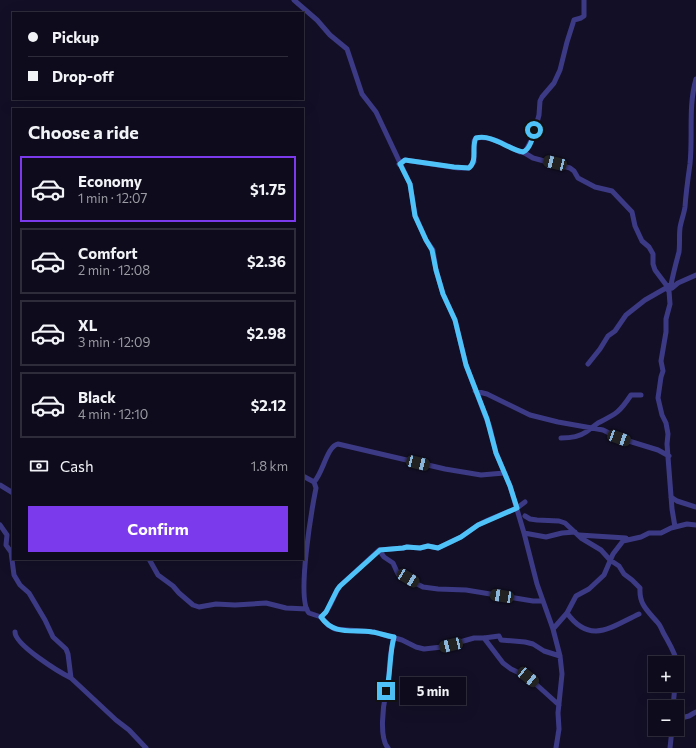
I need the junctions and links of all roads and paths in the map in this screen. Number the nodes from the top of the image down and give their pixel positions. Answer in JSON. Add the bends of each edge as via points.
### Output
{"nodes":[{"id":1,"x":294,"y":0,"type":"edge"},
{"id":2,"x":584,"y":0,"type":"edge"},
{"id":3,"x":696,"y":79,"type":"edge"},
{"id":4,"x":523,"y":152,"type":"junction"},
{"id":5,"x":400,"y":164,"type":"junction"},
{"id":6,"x":696,"y":275,"type":"edge"},
{"id":7,"x":669,"y":288,"type":"junction"},
{"id":8,"x":588,"y":364,"type":"dead end"},
{"id":9,"x":475,"y":391,"type":"junction"},
{"id":10,"x":641,"y":395,"type":"dead end"},
{"id":11,"x":593,"y":428,"type":"junction"},
{"id":12,"x":561,"y":438,"type":"dead end"},
{"id":13,"x":669,"y":456,"type":"junction"},
{"id":14,"x":504,"y":473,"type":"junction"},
{"id":15,"x":304,"y":477,"type":"edge"},
{"id":16,"x":314,"y":482,"type":"junction"},
{"id":17,"x":0,"y":485,"type":"edge"},
{"id":18,"x":12,"y":492,"type":"edge"},
{"id":19,"x":671,"y":497,"type":"junction"},
{"id":20,"x":525,"y":502,"type":"dead end"},
{"id":21,"x":696,"y":507,"type":"edge"},
{"id":22,"x":517,"y":508,"type":"junction"},
{"id":23,"x":525,"y":516,"type":"dead end"},
{"id":24,"x":0,"y":525,"type":"edge"},
{"id":25,"x":696,"y":525,"type":"edge"},
{"id":26,"x":675,"y":527,"type":"junction"},
{"id":27,"x":524,"y":533,"type":"junction"},
{"id":28,"x":577,"y":534,"type":"junction"},
{"id":29,"x":12,"y":539,"type":"edge"},
{"id":30,"x":629,"y":539,"type":"junction"},
{"id":31,"x":7,"y":542,"type":"junction"},
{"id":32,"x":380,"y":550,"type":"junction"},
{"id":33,"x":150,"y":560,"type":"edge"},
{"id":34,"x":610,"y":560,"type":"junction"},
{"id":35,"x":542,"y":601,"type":"junction"},
{"id":36,"x":307,"y":609,"type":"junction"},
{"id":37,"x":566,"y":613,"type":"junction"},
{"id":38,"x":639,"y":614,"type":"dead end"},
{"id":39,"x":321,"y":617,"type":"junction"},
{"id":40,"x":553,"y":629,"type":"junction"},
{"id":41,"x":15,"y":632,"type":"dead end"},
{"id":42,"x":394,"y":637,"type":"junction"},
{"id":43,"x":484,"y":638,"type":"junction"},
{"id":44,"x":560,"y":656,"type":"junction"},
{"id":45,"x":676,"y":656,"type":"edge"},
{"id":46,"x":71,"y":678,"type":"junction"},
{"id":47,"x":559,"y":705,"type":"junction"},
{"id":48,"x":696,"y":712,"type":"edge"},
{"id":49,"x":684,"y":717,"type":"edge"},
{"id":50,"x":671,"y":736,"type":"edge"},
{"id":51,"x":146,"y":748,"type":"edge"},
{"id":52,"x":388,"y":748,"type":"edge"},
{"id":53,"x":556,"y":748,"type":"edge"},
{"id":54,"x":670,"y":748,"type":"edge"}],
"edges":[{"from":1,"to":5,"type":"street","via":[[347,49],[362,94],[376,112]]},
{"from":2,"to":4,"type":"street","via":[[584,16],[574,20],[560,70],[554,83],[540,101],[533,137]]},
{"from":3,"to":7,"type":"street","via":[[692,95],[692,139],[685,208],[680,228],[679,251]]},
{"from":4,"to":5,"type":"street","via":[[478,137],[474,141],[474,162],[469,168],[405,160]]},
{"from":4,"to":7,"type":"street","via":[[533,158],[570,168],[578,178],[595,187],[612,191],[632,212],[642,241],[650,247],[653,254],[655,270]]},
{"from":5,"to":9,"type":"street","via":[[410,184],[415,216],[432,250],[443,294],[455,320]]},
{"from":6,"to":7,"type":"street"},
{"from":7,"to":8,"type":"street","via":[[645,300],[626,315]]},
{"from":7,"to":13,"type":"street","via":[[670,304],[666,319],[661,361],[663,371],[658,398],[668,434]]},
{"from":9,"to":11,"type":"street","via":[[487,394],[530,415]]},
{"from":9,"to":14,"type":"street"},
{"from":10,"to":11,"type":"street","via":[[631,395],[618,413]]},
{"from":11,"to":12,"type":"street","via":[[576,437]]},
{"from":11,"to":13,"type":"street"},
{"from":13,"to":19,"type":"street"},
{"from":14,"to":16,"type":"street","via":[[481,475],[445,469],[338,444],[333,446]]},
{"from":14,"to":22,"type":"street"},
{"from":15,"to":16,"type":"street"},
{"from":16,"to":36,"type":"street","via":[[316,488],[306,556],[304,594]]},
{"from":17,"to":18,"type":"street"},
{"from":19,"to":21,"type":"street"},
{"from":19,"to":26,"type":"street"},
{"from":20,"to":22,"type":"street"},
{"from":22,"to":27,"type":"street"},
{"from":22,"to":32,"type":"street","via":[[478,525],[438,548],[428,546]]},
{"from":23,"to":28,"type":"street","via":[[530,519],[565,523]]},
{"from":24,"to":31,"type":"street","via":[[6,533]]},
{"from":25,"to":26,"type":"street"},
{"from":26,"to":30,"type":"street","via":[[661,533],[652,532]]},
{"from":27,"to":28,"type":"street","via":[[546,537],[562,532]]},
{"from":27,"to":35,"type":"street"},
{"from":28,"to":30,"type":"street"},
{"from":28,"to":34,"type":"street","via":[[601,550]]},
{"from":29,"to":31,"type":"street"},
{"from":30,"to":34,"type":"street","via":[[620,543]]},
{"from":31,"to":46,"type":"street","via":[[14,575],[29,593],[53,637],[66,649]]},
{"from":32,"to":35,"type":"street","via":[[384,557],[393,563],[398,574],[423,587],[466,590]]},
{"from":32,"to":39,"type":"street","via":[[340,586]]},
{"from":33,"to":36,"type":"street","via":[[158,575],[193,605],[199,607],[266,603],[286,608]]},
{"from":34,"to":37,"type":"street","via":[[604,575],[589,589],[576,596]]},
{"from":34,"to":45,"type":"street","via":[[640,588],[640,599],[644,607],[659,624]]},
{"from":35,"to":40,"type":"street"},
{"from":36,"to":39,"type":"street"},
{"from":37,"to":38,"type":"street","via":[[580,628],[599,632]]},
{"from":37,"to":40,"type":"street"},
{"from":39,"to":42,"type":"street","via":[[336,629],[374,632]]},
{"from":40,"to":44,"type":"street"},
{"from":41,"to":46,"type":"street","via":[[19,641],[36,656]]},
{"from":42,"to":43,"type":"street","via":[[424,649]]},
{"from":42,"to":52,"type":"street","via":[[384,714],[384,739]]},
{"from":43,"to":44,"type":"street","via":[[498,636],[501,640],[525,642]]},
{"from":43,"to":47,"type":"street","via":[[503,663],[528,677]]},
{"from":44,"to":47,"type":"street","via":[[562,679]]},
{"from":46,"to":51,"type":"street"},
{"from":47,"to":53,"type":"street"},
{"from":48,"to":49,"type":"street"},
{"from":50,"to":54,"type":"street"}]}
